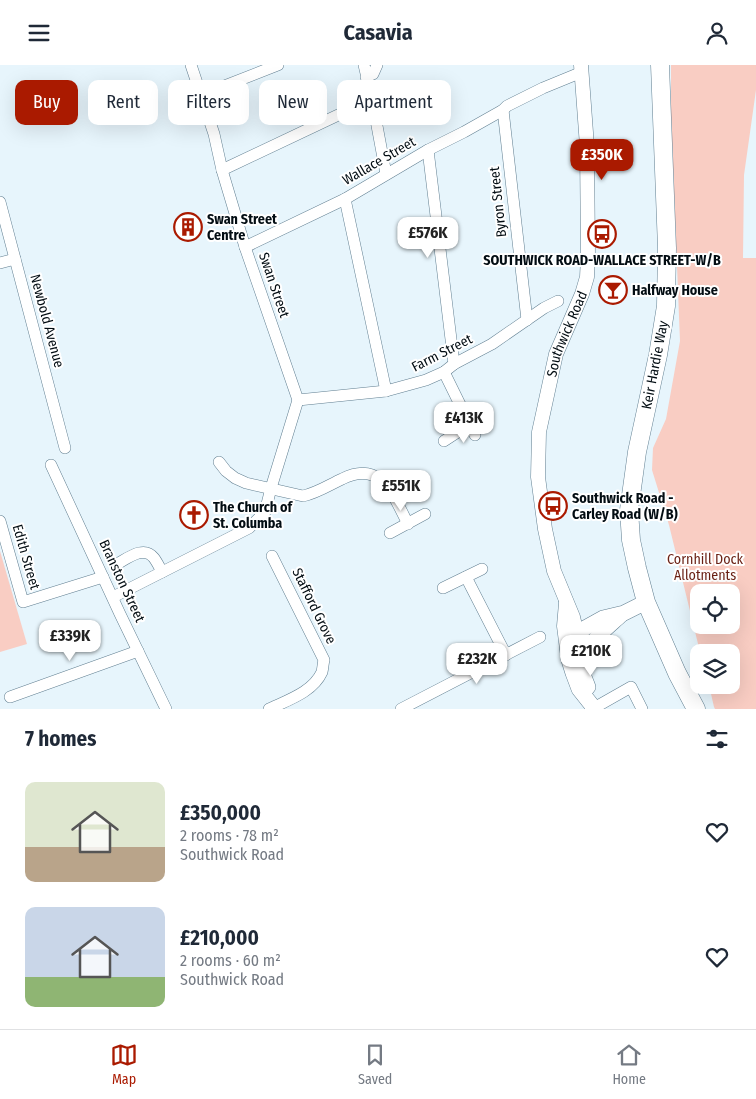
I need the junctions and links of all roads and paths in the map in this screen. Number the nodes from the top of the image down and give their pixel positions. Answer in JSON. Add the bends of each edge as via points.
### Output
{"nodes":[{"id":1,"x":190,"y":65,"type":"edge"},
{"id":2,"x":278,"y":65,"type":"edge"},
{"id":3,"x":364,"y":65,"type":"edge"},
{"id":4,"x":377,"y":65,"type":"edge"},
{"id":5,"x":660,"y":65,"type":"edge"},
{"id":6,"x":581,"y":69,"type":"edge"},
{"id":7,"x":366,"y":77,"type":"junction"},
{"id":8,"x":196,"y":80,"type":"edge"},
{"id":9,"x":240,"y":80,"type":"edge"},
{"id":10,"x":367,"y":80,"type":"edge"},
{"id":11,"x":503,"y":110,"type":"junction"},
{"id":12,"x":337,"y":116,"type":"edge"},
{"id":13,"x":211,"y":125,"type":"edge"},
{"id":14,"x":377,"y":125,"type":"edge"},
{"id":15,"x":428,"y":150,"type":"junction"},
{"id":16,"x":222,"y":170,"type":"junction"},
{"id":17,"x":386,"y":174,"type":"junction"},
{"id":18,"x":345,"y":199,"type":"junction"},
{"id":19,"x":0,"y":202,"type":"edge"},
{"id":20,"x":245,"y":247,"type":"junction"},
{"id":21,"x":15,"y":259,"type":"junction"},
{"id":22,"x":0,"y":263,"type":"edge"},
{"id":23,"x":558,"y":301,"type":"dead end"},
{"id":24,"x":527,"y":320,"type":"junction"},
{"id":25,"x":454,"y":364,"type":"junction"},
{"id":26,"x":444,"y":372,"type":"junction"},
{"id":27,"x":386,"y":391,"type":"junction"},
{"id":28,"x":298,"y":400,"type":"junction"},
{"id":29,"x":444,"y":441,"type":"dead end"},
{"id":30,"x":65,"y":449,"type":"dead end"},
{"id":31,"x":219,"y":462,"type":"dead end"},
{"id":32,"x":51,"y":465,"type":"dead end"},
{"id":33,"x":271,"y":488,"type":"junction"},
{"id":34,"x":424,"y":514,"type":"dead end"},
{"id":35,"x":0,"y":521,"type":"edge"},
{"id":36,"x":408,"y":523,"type":"junction"},
{"id":37,"x":390,"y":533,"type":"dead end"},
{"id":38,"x":272,"y":556,"type":"dead end"},
{"id":39,"x":117,"y":564,"type":"dead end"},
{"id":40,"x":482,"y":569,"type":"dead end"},
{"id":41,"x":162,"y":572,"type":"junction"},
{"id":42,"x":103,"y":577,"type":"junction"},
{"id":43,"x":466,"y":577,"type":"junction"},
{"id":44,"x":442,"y":589,"type":"dead end"},
{"id":45,"x":113,"y":597,"type":"junction"},
{"id":46,"x":566,"y":600,"type":"junction"},
{"id":47,"x":646,"y":602,"type":"junction"},
{"id":48,"x":624,"y":613,"type":"junction"},
{"id":49,"x":578,"y":636,"type":"junction"},
{"id":50,"x":540,"y":637,"type":"dead end"},
{"id":51,"x":138,"y":651,"type":"junction"},
{"id":52,"x":506,"y":655,"type":"junction"},
{"id":53,"x":568,"y":657,"type":"junction"},
{"id":54,"x":582,"y":669,"type":"junction"},
{"id":55,"x":10,"y":697,"type":"dead end"},
{"id":56,"x":594,"y":708,"type":"edge"},
{"id":57,"x":166,"y":709,"type":"edge"},
{"id":58,"x":269,"y":709,"type":"edge"},
{"id":59,"x":401,"y":709,"type":"edge"},
{"id":60,"x":642,"y":709,"type":"edge"},
{"id":61,"x":696,"y":709,"type":"edge"}],
"edges":[{"from":1,"to":8,"type":"street","name":"Swan Street"},
{"from":2,"to":9,"type":"street"},
{"from":3,"to":7,"type":"street"},
{"from":4,"to":7,"type":"street","via":[[373,74]]},
{"from":5,"to":47,"type":"main road","name":"Keir Hardie Way","via":[[666,306],[629,510],[631,540]]},
{"from":6,"to":11,"type":"street","name":"Wallace Street"},
{"from":6,"to":46,"type":"street","name":"Southwick Road","via":[[587,145],[587,277],[556,354],[539,432],[538,477],[545,529],[554,571]]},
{"from":7,"to":10,"type":"street"},
{"from":11,"to":15,"type":"street","name":"Wallace Street"},
{"from":11,"to":24,"type":"street","name":"Byron Street"},
{"from":12,"to":16,"type":"street"},
{"from":13,"to":16,"type":"street","name":"Swan Street"},
{"from":14,"to":17,"type":"street"},
{"from":15,"to":17,"type":"street","name":"Wallace Street"},
{"from":15,"to":25,"type":"street"},
{"from":16,"to":20,"type":"street","name":"Swan Street"},
{"from":17,"to":18,"type":"street","name":"Wallace Street"},
{"from":18,"to":20,"type":"street","name":"Wallace Street"},
{"from":18,"to":27,"type":"street"},
{"from":19,"to":21,"type":"street","name":"Newbold Avenue"},
{"from":20,"to":28,"type":"street","name":"Swan Street"},
{"from":21,"to":22,"type":"street"},
{"from":21,"to":30,"type":"street","name":"Newbold Avenue"},
{"from":23,"to":24,"type":"street","name":"Farm Street"},
{"from":24,"to":25,"type":"street","name":"Farm Street"},
{"from":25,"to":26,"type":"street","name":"Farm Street"},
{"from":26,"to":27,"type":"street","name":"Farm Street"},
{"from":26,"to":29,"type":"street","via":[[473,429]]},
{"from":27,"to":28,"type":"street","name":"Farm Street"},
{"from":28,"to":33,"type":"street"},
{"from":31,"to":33,"type":"street","via":[[235,478]]},
{"from":32,"to":42,"type":"street","name":"Branston Street"},
{"from":33,"to":36,"type":"street","via":[[303,496],[362,472],[386,483]]},
{"from":33,"to":41,"type":"street","via":[[265,512],[249,529]]},
{"from":34,"to":36,"type":"street"},
{"from":35,"to":42,"type":"street","name":"Edith Street","via":[[23,602]]},
{"from":36,"to":37,"type":"street"},
{"from":38,"to":58,"type":"street","name":"Stafford Grove","via":[[324,660],[315,682],[302,693]]},
{"from":39,"to":41,"type":"street","via":[[142,551],[155,558]]},
{"from":40,"to":43,"type":"street"},
{"from":41,"to":45,"type":"street"},
{"from":42,"to":45,"type":"street","name":"Branston Street"},
{"from":43,"to":44,"type":"street"},
{"from":43,"to":52,"type":"street"},
{"from":45,"to":51,"type":"street","name":"Branston Street"},
{"from":46,"to":49,"type":"street","name":"Southwick Road"},
{"from":46,"to":53,"type":"street","name":"Southwick Road","via":[[564,626]]},
{"from":47,"to":48,"type":"main road"},
{"from":47,"to":61,"type":"main road","name":"Keir Hardie Way"},
{"from":48,"to":49,"type":"main road","via":[[586,627]]},
{"from":48,"to":54,"type":"main road","via":[[593,642]]},
{"from":49,"to":53,"type":"main road"},
{"from":49,"to":54,"type":"street","name":"Southwick Road"},
{"from":50,"to":52,"type":"street"},
{"from":51,"to":55,"type":"street"},
{"from":51,"to":57,"type":"street","name":"Branston Street"},
{"from":52,"to":59,"type":"street"},
{"from":53,"to":56,"type":"main road","via":[[579,689]]},
{"from":54,"to":56,"type":"main road"},
{"from":56,"to":60,"type":"street","via":[[631,687]]}]}
